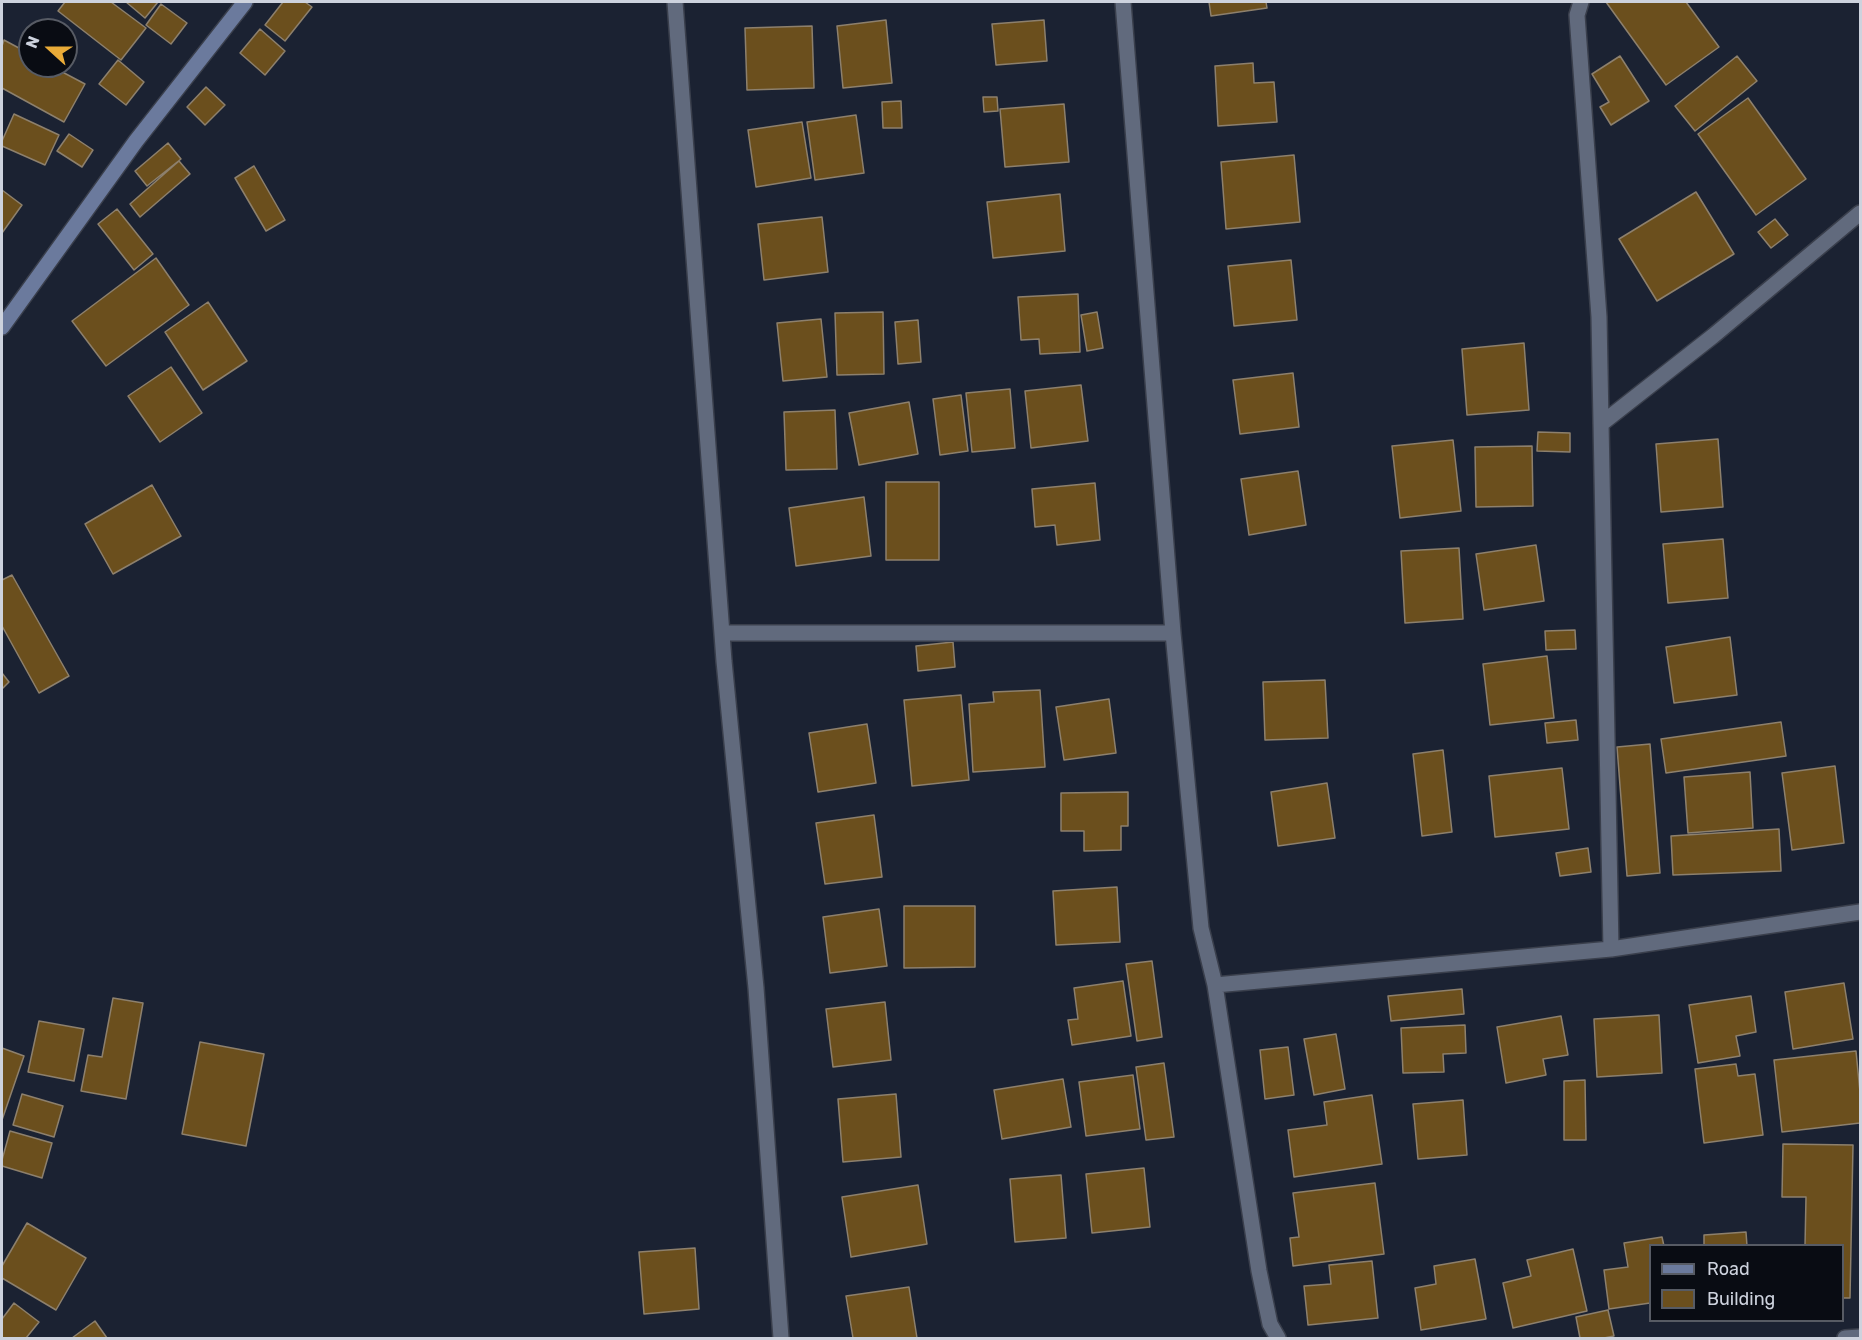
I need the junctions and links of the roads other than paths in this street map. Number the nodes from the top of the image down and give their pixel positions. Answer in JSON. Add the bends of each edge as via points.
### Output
{"nodes":[{"id":1,"x":244,"y":2,"type":"edge"},
{"id":2,"x":675,"y":2,"type":"edge"},
{"id":3,"x":1123,"y":2,"type":"edge"},
{"id":4,"x":1581,"y":2,"type":"edge"},
{"id":5,"x":1860,"y":213,"type":"edge"},
{"id":6,"x":2,"y":327,"type":"edge"},
{"id":7,"x":1601,"y":424,"type":"junction"},
{"id":8,"x":722,"y":633,"type":"junction"},
{"id":9,"x":1173,"y":633,"type":"junction"},
{"id":10,"x":1860,"y":912,"type":"edge"},
{"id":11,"x":1611,"y":948,"type":"junction"},
{"id":12,"x":1215,"y":985,"type":"junction"},
{"id":13,"x":1860,"y":1337,"type":"edge"},
{"id":14,"x":781,"y":1338,"type":"edge"},
{"id":15,"x":1278,"y":1338,"type":"edge"},
{"id":16,"x":1845,"y":1338,"type":"edge"}],
"edges":[{"from":1,"to":6,"type":"street","via":[[136,141]]},
{"from":2,"to":8,"type":"street"},
{"from":3,"to":9,"type":"street"},
{"from":4,"to":7,"type":"street","via":[[1577,15],[1599,317]]},
{"from":5,"to":7,"type":"street"},
{"from":7,"to":11,"type":"street"},
{"from":8,"to":9,"type":"street"},
{"from":8,"to":14,"type":"street","via":[[756,988]]},
{"from":9,"to":12,"type":"street","via":[[1201,928]]},
{"from":10,"to":11,"type":"street"},
{"from":11,"to":12,"type":"street"},
{"from":12,"to":15,"type":"street","via":[[1259,1271],[1270,1324]]},
{"from":13,"to":16,"type":"street"}]}
